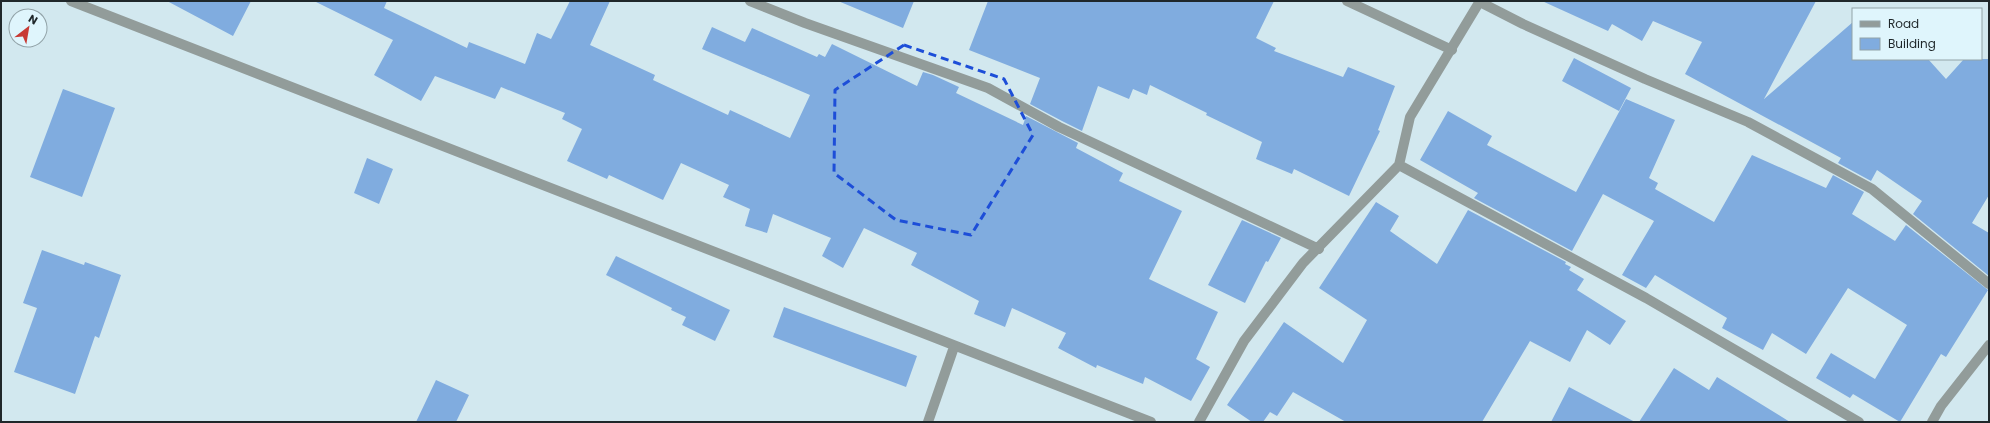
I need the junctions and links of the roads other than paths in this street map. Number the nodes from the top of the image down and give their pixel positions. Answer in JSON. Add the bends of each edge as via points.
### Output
{"nodes":[{"id":1,"x":71,"y":1,"type":"edge"},
{"id":2,"x":750,"y":1,"type":"edge"},
{"id":3,"x":1347,"y":1,"type":"edge"},
{"id":4,"x":1480,"y":2,"type":"edge"},
{"id":5,"x":1452,"y":50,"type":"junction"},
{"id":6,"x":1399,"y":166,"type":"junction"},
{"id":7,"x":1320,"y":249,"type":"junction"},
{"id":8,"x":1989,"y":284,"type":"edge"},
{"id":9,"x":1989,"y":344,"type":"edge"},
{"id":10,"x":954,"y":346,"type":"junction"},
{"id":11,"x":928,"y":422,"type":"edge"},
{"id":12,"x":1151,"y":422,"type":"edge"},
{"id":13,"x":1199,"y":422,"type":"edge"},
{"id":14,"x":1859,"y":422,"type":"edge"},
{"id":15,"x":1932,"y":422,"type":"edge"}],
"edges":[{"from":1,"to":10,"type":"street"},
{"from":2,"to":7,"type":"street","via":[[988,88],[1059,127]]},
{"from":3,"to":5,"type":"street"},
{"from":4,"to":5,"type":"street"},
{"from":4,"to":8,"type":"street","via":[[1637,76],[1748,122],[1872,189]]},
{"from":5,"to":6,"type":"street","via":[[1410,117]]},
{"from":6,"to":7,"type":"street"},
{"from":6,"to":14,"type":"street","via":[[1646,298]]},
{"from":7,"to":13,"type":"street","via":[[1303,263],[1244,342]]},
{"from":9,"to":15,"type":"street","via":[[1941,406]]},
{"from":10,"to":11,"type":"street"},
{"from":10,"to":12,"type":"street"}]}
